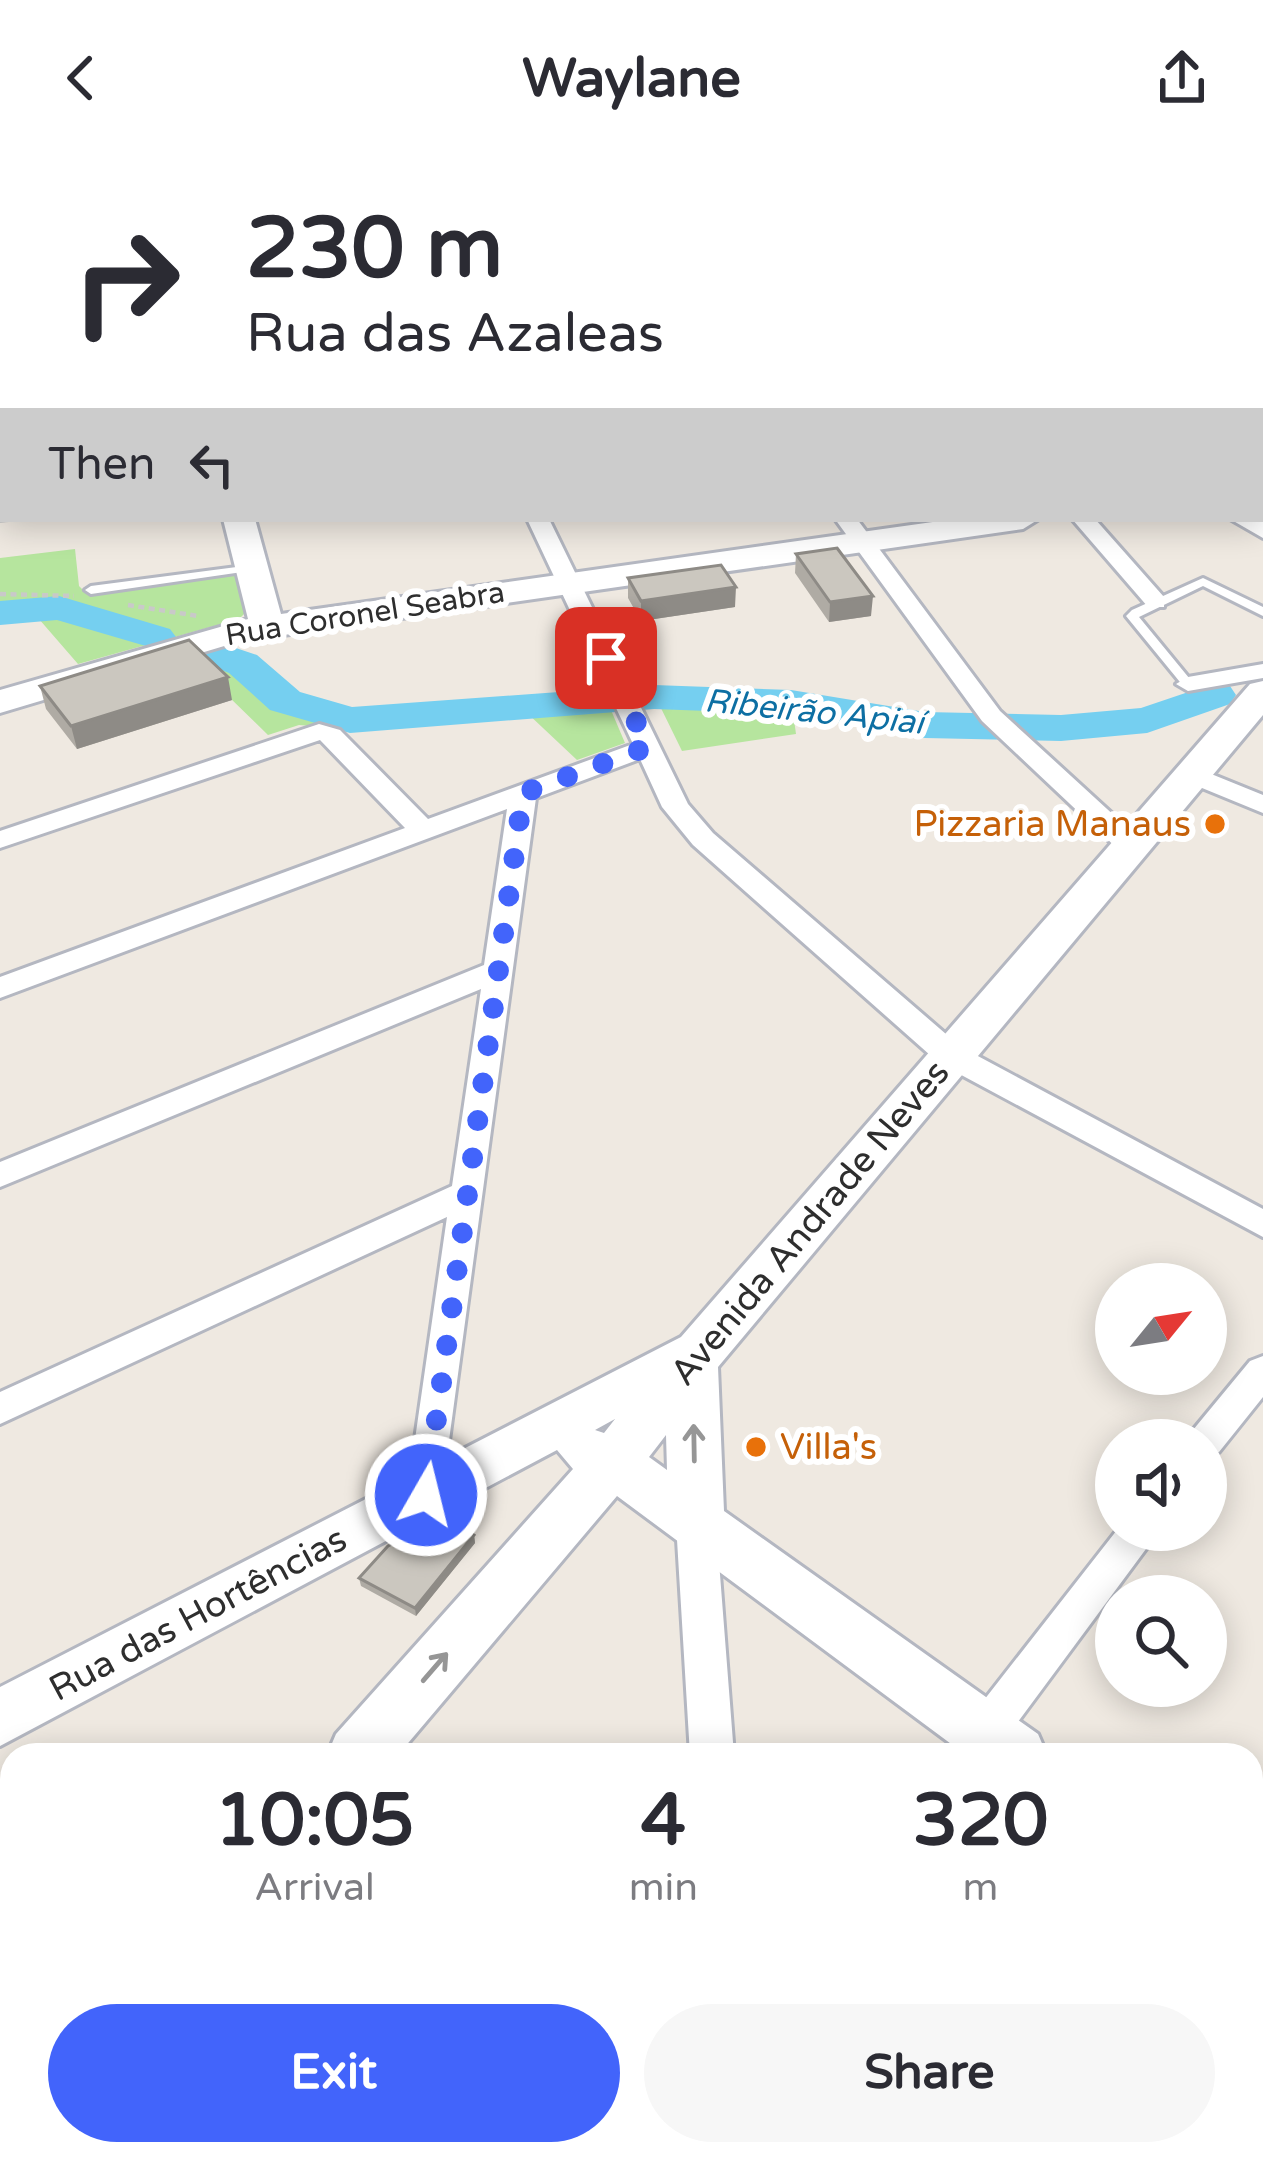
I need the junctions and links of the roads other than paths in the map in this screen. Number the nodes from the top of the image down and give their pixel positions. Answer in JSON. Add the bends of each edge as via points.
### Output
{"nodes":[{"id":1,"x":240,"y":522,"type":"edge"},
{"id":2,"x":540,"y":522,"type":"edge"},
{"id":3,"x":981,"y":522,"type":"edge"},
{"id":4,"x":1086,"y":522,"type":"edge"},
{"id":5,"x":854,"y":531,"type":"edge"},
{"id":6,"x":252,"y":568,"type":"junction"},
{"id":7,"x":570,"y":583,"type":"junction"},
{"id":8,"x":92,"y":590,"type":"dead end"},
{"id":9,"x":1156,"y":602,"type":"junction"},
{"id":10,"x":1263,"y":612,"type":"edge"},
{"id":11,"x":268,"y":626,"type":"junction"},
{"id":12,"x":1188,"y":684,"type":"joint"},
{"id":13,"x":1261,"y":692,"type":"edge"},
{"id":14,"x":0,"y":702,"type":"edge"},
{"id":15,"x":648,"y":747,"type":"junction"},
{"id":16,"x":1194,"y":775,"type":"junction"},
{"id":17,"x":523,"y":793,"type":"junction"},
{"id":18,"x":1263,"y":805,"type":"edge"},
{"id":19,"x":423,"y":830,"type":"junction"},
{"id":20,"x":0,"y":840,"type":"edge"},
{"id":21,"x":1132,"y":848,"type":"junction"},
{"id":22,"x":501,"y":969,"type":"junction"},
{"id":23,"x":0,"y":988,"type":"edge"},
{"id":24,"x":950,"y":1055,"type":"junction"},
{"id":25,"x":0,"y":1175,"type":"edge"},
{"id":26,"x":468,"y":1192,"type":"junction"},
{"id":27,"x":1263,"y":1224,"type":"edge"},
{"id":28,"x":701,"y":1351,"type":"junction"},
{"id":29,"x":1263,"y":1371,"type":"edge"},
{"id":30,"x":0,"y":1409,"type":"edge"},
{"id":31,"x":1224,"y":1419,"type":"edge"},
{"id":32,"x":520,"y":1445,"type":"junction"},
{"id":33,"x":613,"y":1462,"type":"junction"},
{"id":34,"x":426,"y":1495,"type":"junction"},
{"id":35,"x":696,"y":1523,"type":"junction"},
{"id":36,"x":1127,"y":1551,"type":"edge"},
{"id":37,"x":0,"y":1718,"type":"edge"},
{"id":38,"x":368,"y":1743,"type":"edge"},
{"id":39,"x":711,"y":1743,"type":"edge"},
{"id":40,"x":1001,"y":1743,"type":"edge"}],
"edges":[{"from":1,"to":6,"type":"main road"},
{"from":2,"to":7,"type":"street"},
{"from":3,"to":5,"type":"main road","name":"Rua Coronel Seabra"},
{"from":4,"to":9,"type":"street"},
{"from":5,"to":7,"type":"main road","name":"Rua Coronel Seabra"},
{"from":5,"to":21,"type":"street","via":[[1000,726]]},
{"from":6,"to":8,"type":"lane"},
{"from":6,"to":11,"type":"main road"},
{"from":7,"to":11,"type":"main road","name":"Rua Coronel Seabra"},
{"from":7,"to":15,"type":"street"},
{"from":9,"to":10,"type":"lane","via":[[1203,581]]},
{"from":9,"to":12,"type":"lane","via":[[1132,616]]},
{"from":11,"to":14,"type":"main road","name":"Rua Coronel Seabra","via":[[189,642]]},
{"from":12,"to":13,"type":"street"},
{"from":13,"to":16,"type":"main road","name":"Avenida Andrade Neves"},
{"from":15,"to":17,"type":"street"},
{"from":15,"to":24,"type":"street","via":[[676,807],[703,839]]},
{"from":16,"to":18,"type":"street"},
{"from":16,"to":21,"type":"main road","name":"Avenida Andrade Neves"},
{"from":17,"to":19,"type":"street"},
{"from":17,"to":22,"type":"street"},
{"from":19,"to":20,"type":"street","via":[[331,735],[319,732]]},
{"from":19,"to":23,"type":"street"},
{"from":21,"to":24,"type":"main road","name":"Avenida Andrade Neves"},
{"from":22,"to":25,"type":"street"},
{"from":22,"to":26,"type":"street"},
{"from":24,"to":27,"type":"street"},
{"from":24,"to":28,"type":"main road","name":"Avenida Andrade Neves"},
{"from":26,"to":30,"type":"street"},
{"from":26,"to":34,"type":"street"},
{"from":28,"to":32,"type":"main road","name":"Rua das Hortências"},
{"from":28,"to":33,"type":"main road","name":"Avenida Andrade Neves"},
{"from":35,"to":28,"type":"main road","one_way":true},
{"from":29,"to":31,"type":"street"},
{"from":32,"to":33,"type":"main road","via":[[569,1442]]},
{"from":32,"to":34,"type":"main road","name":"Rua das Hortências"},
{"from":33,"to":35,"type":"main road"},
{"from":38,"to":33,"type":"main road","name":"Avenida Andrade Neves","one_way":true},
{"from":34,"to":37,"type":"main road","name":"Rua das Hortências"},
{"from":35,"to":39,"type":"street"},
{"from":35,"to":40,"type":"main road"},
{"from":36,"to":40,"type":"street"}]}
